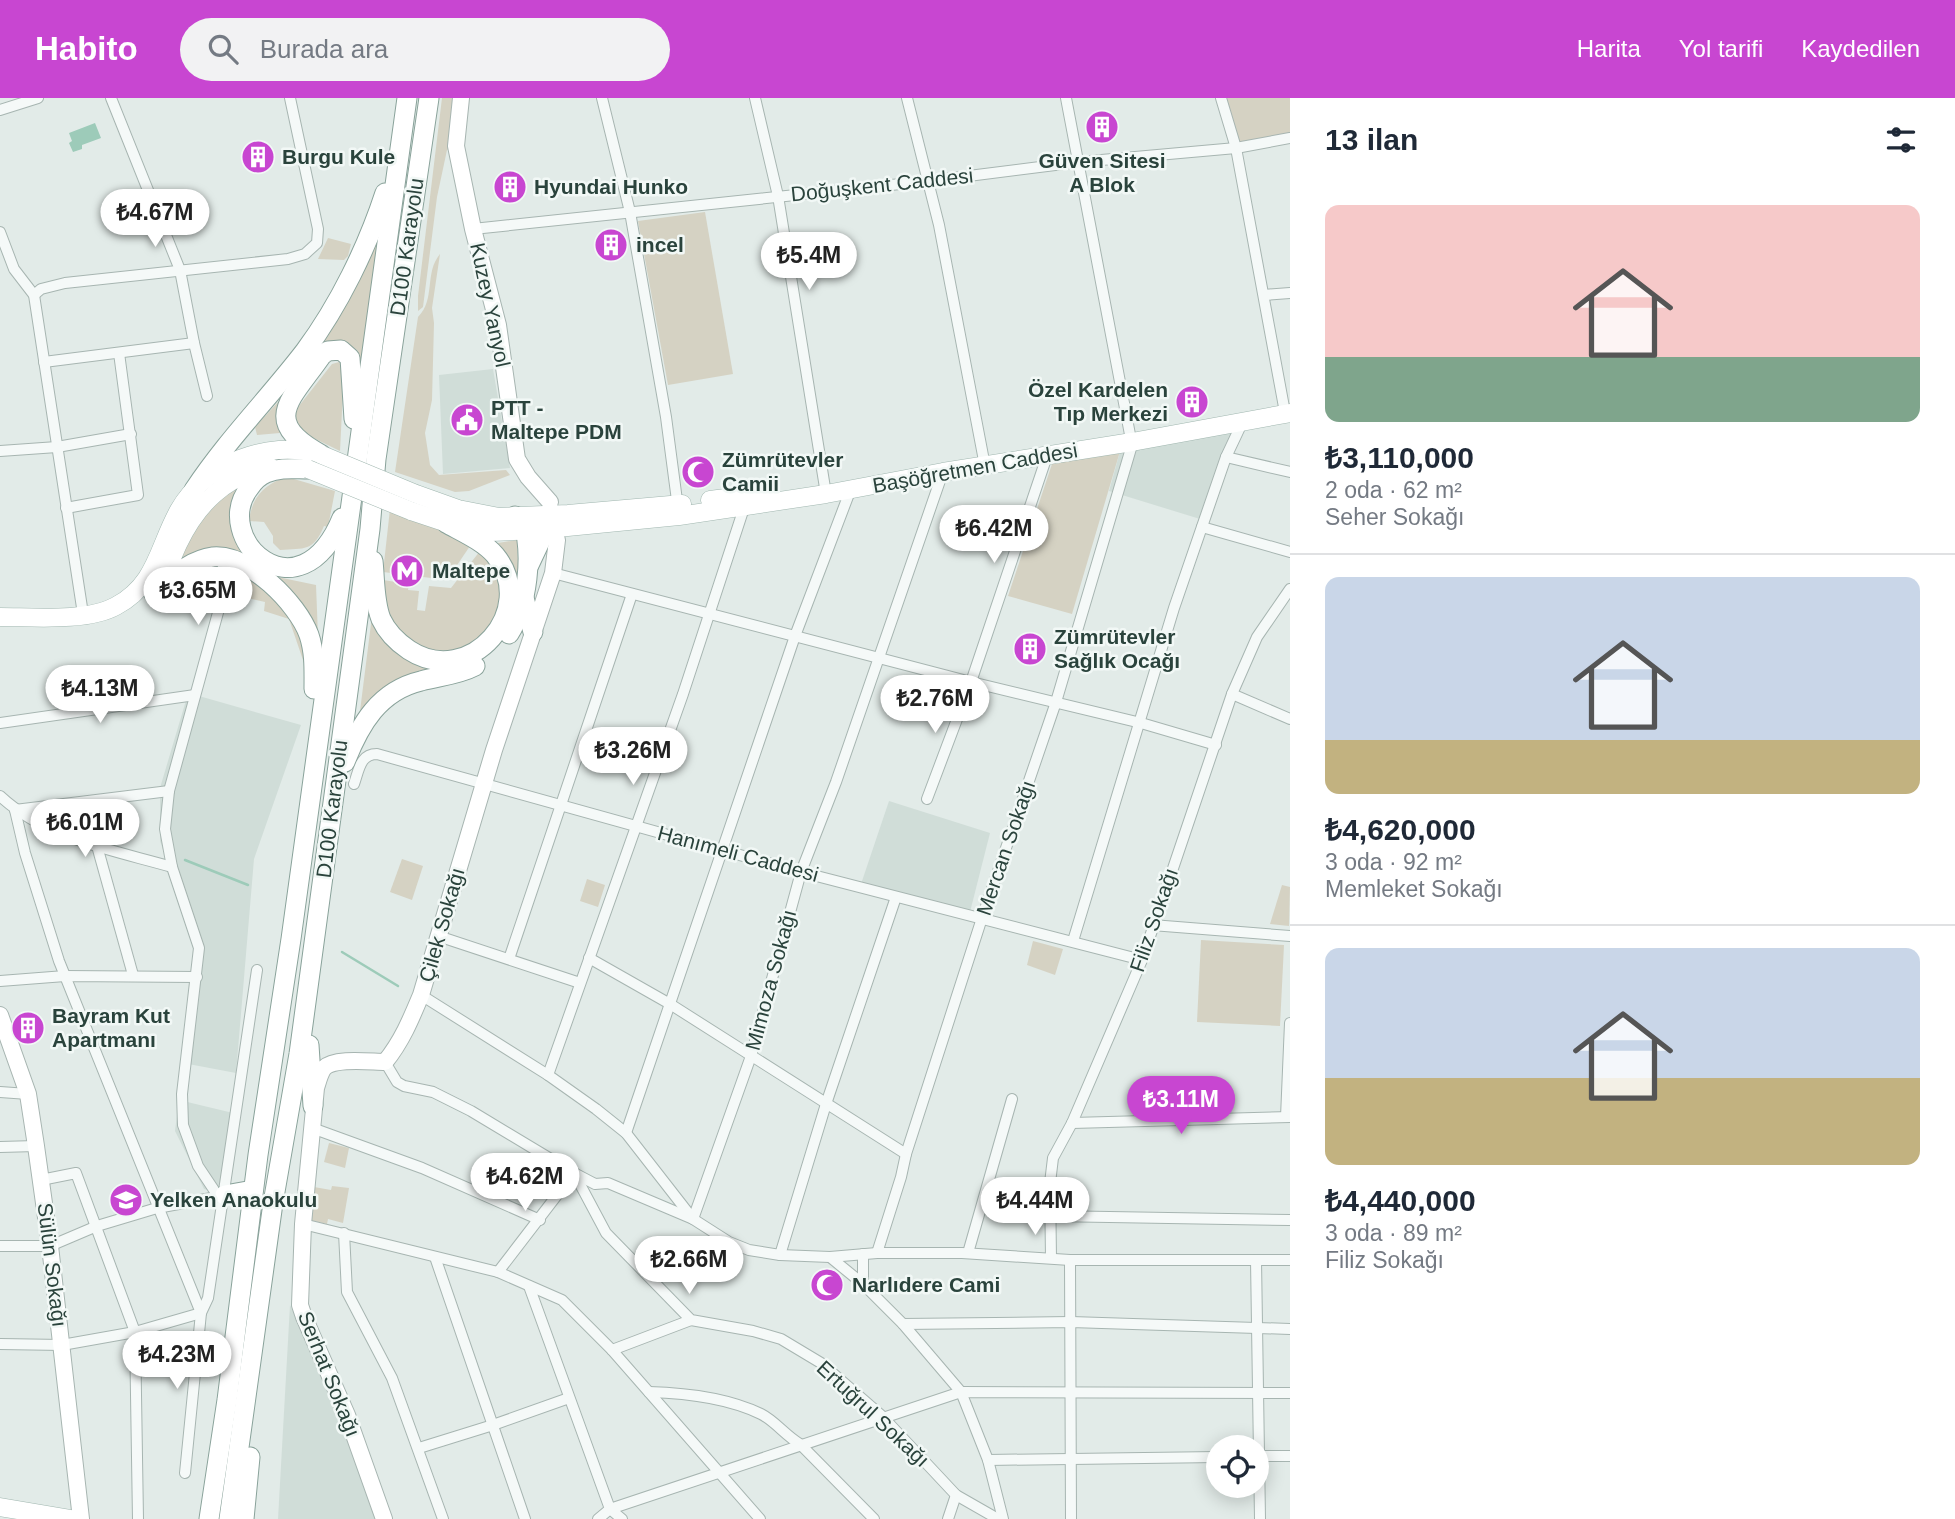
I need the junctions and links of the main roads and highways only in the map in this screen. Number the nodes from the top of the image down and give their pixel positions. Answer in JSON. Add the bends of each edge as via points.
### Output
{"nodes":[{"id":1,"x":407,"y":98,"type":"edge"},
{"id":2,"x":429,"y":98,"type":"edge"},
{"id":3,"x":461,"y":98,"type":"edge"},
{"id":4,"x":400,"y":149,"type":"junction"},
{"id":5,"x":1288,"y":409,"type":"edge"},
{"id":6,"x":315,"y":462,"type":"junction"},
{"id":7,"x":356,"y":464,"type":"junction"},
{"id":8,"x":194,"y":490,"type":"junction"},
{"id":9,"x":825,"y":490,"type":"junction"},
{"id":10,"x":351,"y":498,"type":"junction"},
{"id":11,"x":414,"y":502,"type":"junction"},
{"id":12,"x":550,"y":502,"type":"dead end"},
{"id":13,"x":678,"y":510,"type":"junction"},
{"id":14,"x":446,"y":523,"type":"junction"},
{"id":15,"x":520,"y":524,"type":"junction"},
{"id":16,"x":370,"y":529,"type":"junction"},
{"id":17,"x":552,"y":535,"type":"junction"},
{"id":18,"x":527,"y":569,"type":"junction"},
{"id":19,"x":153,"y":592,"type":"junction"},
{"id":20,"x":523,"y":597,"type":"junction"},
{"id":21,"x":0,"y":617,"type":"edge"},
{"id":22,"x":0,"y":627,"type":"edge"},
{"id":23,"x":533,"y":632,"type":"junction"},
{"id":24,"x":315,"y":765,"type":"junction"},
{"id":25,"x":344,"y":785,"type":"junction"},
{"id":26,"x":308,"y":986,"type":"junction"},
{"id":27,"x":0,"y":1016,"type":"edge"},
{"id":28,"x":313,"y":1106,"type":"junction"},
{"id":29,"x":253,"y":1191,"type":"junction"},
{"id":30,"x":221,"y":1196,"type":"road end"},
{"id":31,"x":265,"y":1264,"type":"junction"},
{"id":32,"x":0,"y":1507,"type":"edge"},
{"id":33,"x":71,"y":1519,"type":"edge"},
{"id":34,"x":81,"y":1519,"type":"edge"},
{"id":35,"x":209,"y":1519,"type":"edge"},
{"id":36,"x":229,"y":1519,"type":"edge"},
{"id":37,"x":244,"y":1519,"type":"edge"},
{"id":38,"x":384,"y":1519,"type":"edge"}],
"edges":[{"from":1,"to":4,"type":"highway","name":"D100 Karayolu"},
{"from":2,"to":16,"type":"highway","name":"D100 Karayolu"},
{"from":3,"to":12,"type":"main road","name":"Kuzey Yanyol","via":[[456,146],[498,325],[517,459]]},
{"from":4,"to":7,"type":"highway","name":"D100 Karayolu"},
{"from":4,"to":8,"type":"highway","via":[[376,222],[323,325]]},
{"from":5,"to":9,"type":"main road","name":"Başöğretmen Caddesi"},
{"from":6,"to":7,"type":"highway","via":[[295,439],[286,412],[323,355],[341,350],[351,364]]},
{"from":6,"to":8,"type":"main road","via":[[308,451],[254,454],[224,467]]},
{"from":6,"to":10,"type":"highway","via":[[264,474],[241,500],[239,522],[255,553],[288,568],[314,559],[331,542]]},
{"from":6,"to":11,"type":"main road","bridge":true},
{"from":6,"to":19,"type":"main road","via":[[262,469],[220,489],[195,513]]},
{"from":7,"to":10,"type":"highway","name":"D100 Karayolu"},
{"from":8,"to":21,"type":"main road","via":[[175,518],[146,583],[117,606],[83,614]]},
{"from":9,"to":13,"type":"main road","name":"Başöğretmen Caddesi"},
{"from":9,"to":13,"type":"main road","name":"Başöğretmen Caddesi","via":[[744,508]]},
{"from":10,"to":24,"type":"highway","name":"D100 Karayolu"},
{"from":11,"to":14,"type":"main road","name":"Başöğretmen Caddesi"},
{"from":11,"to":15,"type":"main road","name":"Başöğretmen Caddesi"},
{"from":13,"to":15,"type":"main road","name":"Başöğretmen Caddesi"},
{"from":13,"to":17,"type":"main road","name":"Başöğretmen Caddesi"},
{"from":14,"to":15,"type":"main road","name":"Başöğretmen Caddesi","via":[[480,531]]},
{"from":14,"to":16,"type":"highway","via":[[494,554],[504,572],[508,596],[503,622],[489,641],[472,654],[443,662],[415,654],[386,628],[377,604]]},
{"from":15,"to":17,"type":"main road","name":"Başöğretmen Caddesi"},
{"from":15,"to":18,"type":"highway"},
{"from":16,"to":25,"type":"highway","name":"D100 Karayolu"},
{"from":17,"to":18,"type":"highway"},
{"from":17,"to":23,"type":"main road","name":"Çilek Sokağı","via":[[553,573]]},
{"from":18,"to":20,"type":"highway"},
{"from":19,"to":22,"type":"main road","via":[[107,621]]},
{"from":19,"to":24,"type":"highway","via":[[193,563],[222,558],[248,567],[293,608],[308,632],[314,660]]},
{"from":20,"to":23,"type":"highway"},
{"from":20,"to":25,"type":"highway","via":[[513,628],[487,658],[467,670],[400,688],[374,709],[353,740]]},
{"from":23,"to":28,"type":"main road","name":"Çilek Sokağı","via":[[421,995],[406,1030],[385,1062],[330,1064],[321,1074]]},
{"from":24,"to":29,"type":"highway","name":"D100 Karayolu"},
{"from":25,"to":26,"type":"highway","name":"D100 Karayolu"},
{"from":26,"to":28,"type":"highway"},
{"from":26,"to":31,"type":"highway","name":"D100 Karayolu"},
{"from":27,"to":34,"type":"main road","name":"Sülün Sokağı","via":[[27,1094],[36,1146]]},
{"from":28,"to":38,"type":"main road","name":"Serhat Sokağı","via":[[299,1295]]},
{"from":29,"to":30,"type":"highway"},
{"from":29,"to":35,"type":"highway","name":"D100 Karayolu"},
{"from":31,"to":36,"type":"highway","name":"D100 Karayolu"},
{"from":31,"to":37,"type":"highway","via":[[262,1357]]},
{"from":32,"to":33,"type":"main road"}]}
